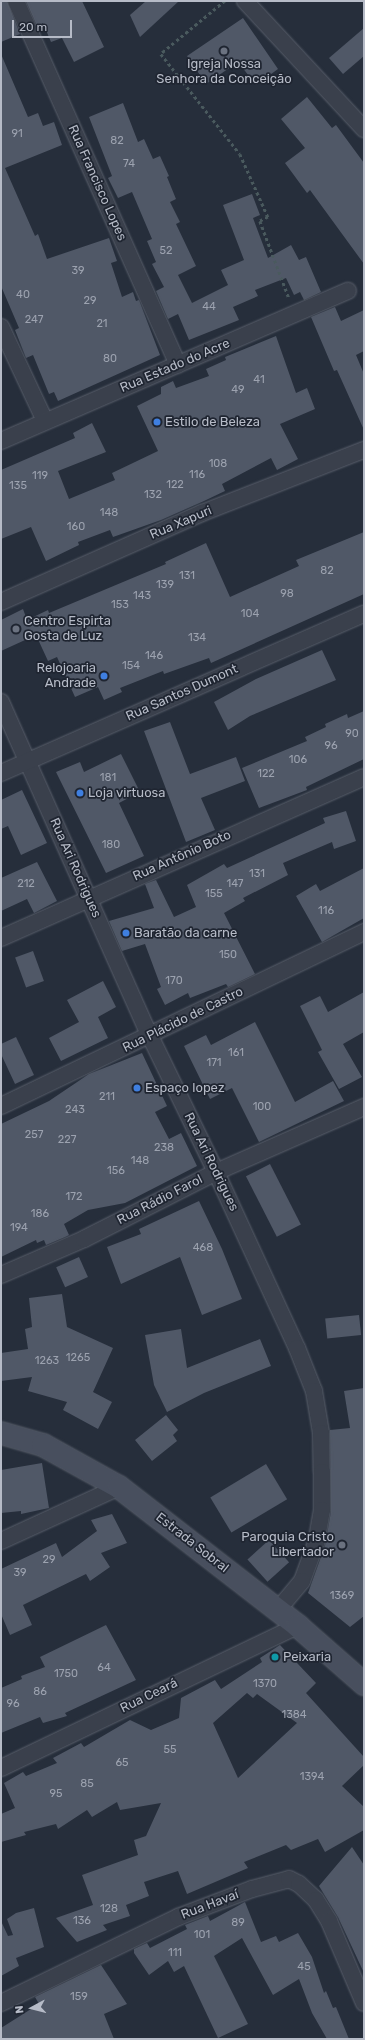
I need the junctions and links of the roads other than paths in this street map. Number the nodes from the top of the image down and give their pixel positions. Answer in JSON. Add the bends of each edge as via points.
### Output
{"nodes":[{"id":1,"x":16,"y":1,"type":"edge"},
{"id":2,"x":245,"y":1,"type":"edge"},
{"id":3,"x":364,"y":129,"type":"edge"},
{"id":4,"x":348,"y":290,"type":"dead end"},
{"id":5,"x":1,"y":327,"type":"edge"},
{"id":6,"x":178,"y":365,"type":"junction"},
{"id":7,"x":45,"y":421,"type":"junction"},
{"id":8,"x":1,"y":440,"type":"edge"},
{"id":9,"x":364,"y":450,"type":"edge"},
{"id":10,"x":1,"y":602,"type":"edge"},
{"id":11,"x":364,"y":614,"type":"edge"},
{"id":12,"x":1,"y":702,"type":"edge"},
{"id":13,"x":27,"y":762,"type":"junction"},
{"id":14,"x":1,"y":773,"type":"edge"},
{"id":15,"x":364,"y":777,"type":"edge"},
{"id":16,"x":88,"y":897,"type":"junction"},
{"id":17,"x":364,"y":932,"type":"edge"},
{"id":18,"x":1,"y":938,"type":"edge"},
{"id":19,"x":150,"y":1036,"type":"junction"},
{"id":20,"x":1,"y":1106,"type":"edge"},
{"id":21,"x":364,"y":1107,"type":"edge"},
{"id":22,"x":216,"y":1172,"type":"junction"},
{"id":23,"x":1,"y":1275,"type":"edge"},
{"id":24,"x":1,"y":1433,"type":"edge"},
{"id":25,"x":119,"y":1487,"type":"junction"},
{"id":26,"x":1,"y":1541,"type":"edge"},
{"id":27,"x":278,"y":1610,"type":"junction"},
{"id":28,"x":298,"y":1626,"type":"junction"},
{"id":29,"x":364,"y":1684,"type":"edge"},
{"id":30,"x":1,"y":1768,"type":"edge"},
{"id":31,"x":1,"y":2003,"type":"edge"},
{"id":32,"x":364,"y":2003,"type":"edge"}],
"edges":[{"from":1,"to":6,"type":"street","name":"Rua Francisco Lopes"},
{"from":2,"to":3,"type":"street"},
{"from":4,"to":6,"type":"street","name":"Rua Estado do Acre"},
{"from":5,"to":7,"type":"street"},
{"from":6,"to":7,"type":"street","name":"Rua Estado do Acre"},
{"from":7,"to":8,"type":"street","name":"Rua Estado do Acre"},
{"from":9,"to":10,"type":"street","name":"Rua Xapuri","via":[[202,513]]},
{"from":11,"to":13,"type":"street","name":"Rua Santos Dumont"},
{"from":12,"to":13,"type":"street","name":"Rua Ari Rodrigues"},
{"from":13,"to":14,"type":"street","name":"Rua Santos Dumont"},
{"from":13,"to":16,"type":"street","name":"Rua Ari Rodrigues"},
{"from":15,"to":16,"type":"street","name":"Rua Antônio Boto"},
{"from":16,"to":18,"type":"street","name":"Rua Antônio Boto"},
{"from":16,"to":19,"type":"street","name":"Rua Ari Rodrigues"},
{"from":17,"to":19,"type":"street","name":"Rua Plácido de Castro"},
{"from":19,"to":20,"type":"street","name":"Rua Plácido de Castro"},
{"from":19,"to":22,"type":"street","name":"Rua Ari Rodrigues"},
{"from":21,"to":22,"type":"street","name":"Rua Rádio Farol"},
{"from":22,"to":23,"type":"street","name":"Rua Rádio Farol","via":[[84,1239]]},
{"from":22,"to":27,"type":"street","name":"Rua Ari Rodrigues","via":[[300,1355],[314,1390],[321,1433],[322,1510],[316,1543],[302,1581]]},
{"from":24,"to":25,"type":"street","name":"Estrada Sobral","via":[[44,1445]]},
{"from":25,"to":26,"type":"street"},
{"from":25,"to":27,"type":"street","name":"Estrada Sobral"},
{"from":27,"to":28,"type":"street","name":"Estrada Sobral"},
{"from":28,"to":29,"type":"street","name":"Estrada Sobral"},
{"from":28,"to":30,"type":"street","name":"Rua Ceará"},
{"from":31,"to":32,"type":"street","name":"Rua Havaí","via":[[178,1917],[252,1889],[289,1879],[299,1884],[316,1900],[329,1921]]}]}
